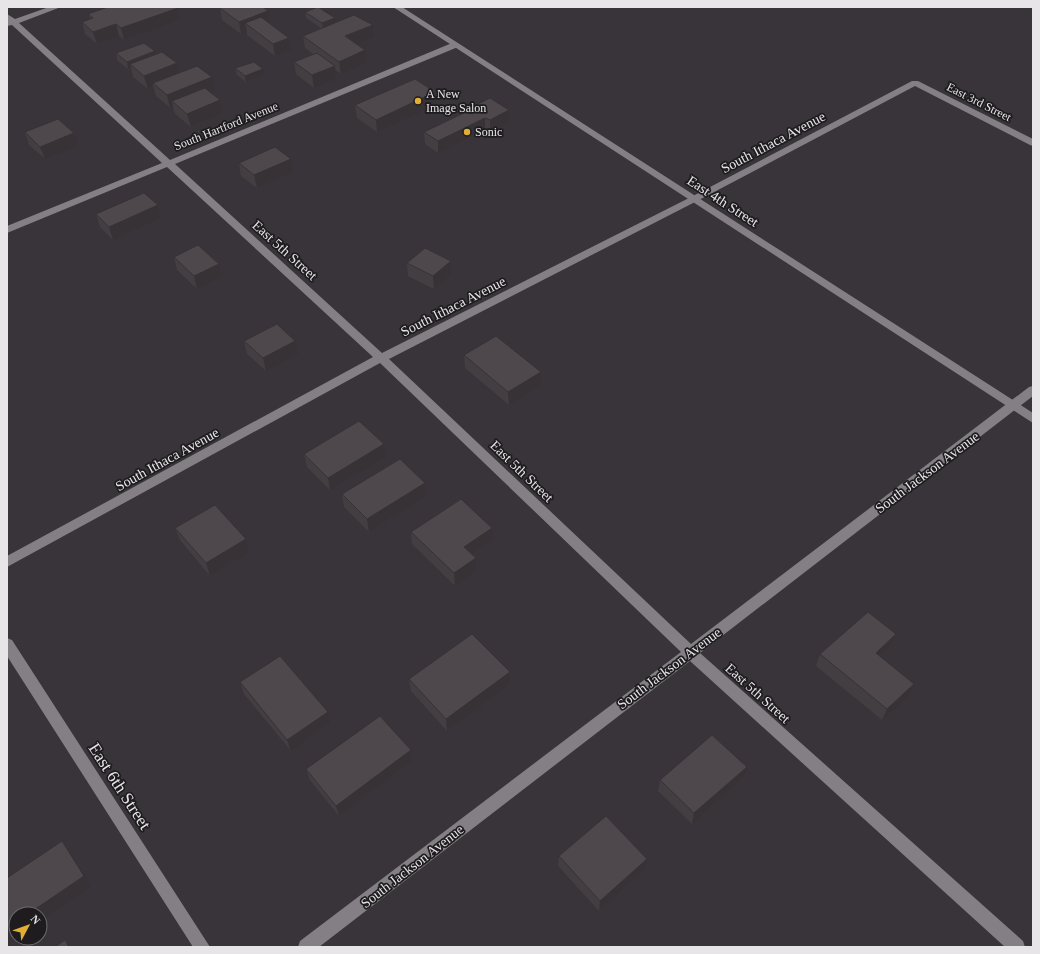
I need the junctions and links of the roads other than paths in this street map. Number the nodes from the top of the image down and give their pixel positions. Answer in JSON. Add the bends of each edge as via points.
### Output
{"nodes":[{"id":1,"x":57,"y":7,"type":"edge"},
{"id":2,"x":397,"y":7,"type":"edge"},
{"id":3,"x":9,"y":21,"type":"edge"},
{"id":4,"x":455,"y":45,"type":"junction"},
{"id":5,"x":915,"y":83,"type":"joint"},
{"id":6,"x":1033,"y":143,"type":"edge"},
{"id":7,"x":168,"y":163,"type":"junction"},
{"id":8,"x":694,"y":199,"type":"junction"},
{"id":9,"x":7,"y":230,"type":"edge"},
{"id":10,"x":381,"y":358,"type":"junction"},
{"id":11,"x":1033,"y":390,"type":"edge"},
{"id":12,"x":1013,"y":406,"type":"junction"},
{"id":13,"x":1033,"y":419,"type":"edge"},
{"id":14,"x":7,"y":562,"type":"edge"},
{"id":15,"x":7,"y":644,"type":"edge"},
{"id":16,"x":690,"y":652,"type":"junction"},
{"id":17,"x":202,"y":947,"type":"edge"},
{"id":18,"x":306,"y":947,"type":"edge"},
{"id":19,"x":1017,"y":947,"type":"edge"}],
"edges":[{"from":1,"to":3,"type":"street"},
{"from":2,"to":4,"type":"street","name":"East 4th Street"},
{"from":3,"to":7,"type":"street","name":"East 5th Street"},
{"from":4,"to":7,"type":"street","name":"South Hartford Avenue"},
{"from":4,"to":8,"type":"street","name":"East 4th Street"},
{"from":5,"to":6,"type":"street","name":"East 3rd Street"},
{"from":5,"to":8,"type":"street","name":"South Ithaca Avenue"},
{"from":7,"to":9,"type":"street","name":"South Hartford Avenue"},
{"from":7,"to":10,"type":"street","name":"East 5th Street"},
{"from":8,"to":10,"type":"street","name":"South Ithaca Avenue"},
{"from":8,"to":12,"type":"street","name":"East 4th Street"},
{"from":10,"to":14,"type":"street","name":"South Ithaca Avenue"},
{"from":10,"to":16,"type":"street","name":"East 5th Street"},
{"from":11,"to":12,"type":"street","name":"South Jackson Avenue"},
{"from":12,"to":13,"type":"street","name":"East 4th Street"},
{"from":12,"to":16,"type":"street","name":"South Jackson Avenue"},
{"from":15,"to":17,"type":"street","name":"East 6th Street"},
{"from":16,"to":18,"type":"street","name":"South Jackson Avenue"},
{"from":16,"to":19,"type":"street","name":"East 5th Street"}]}
